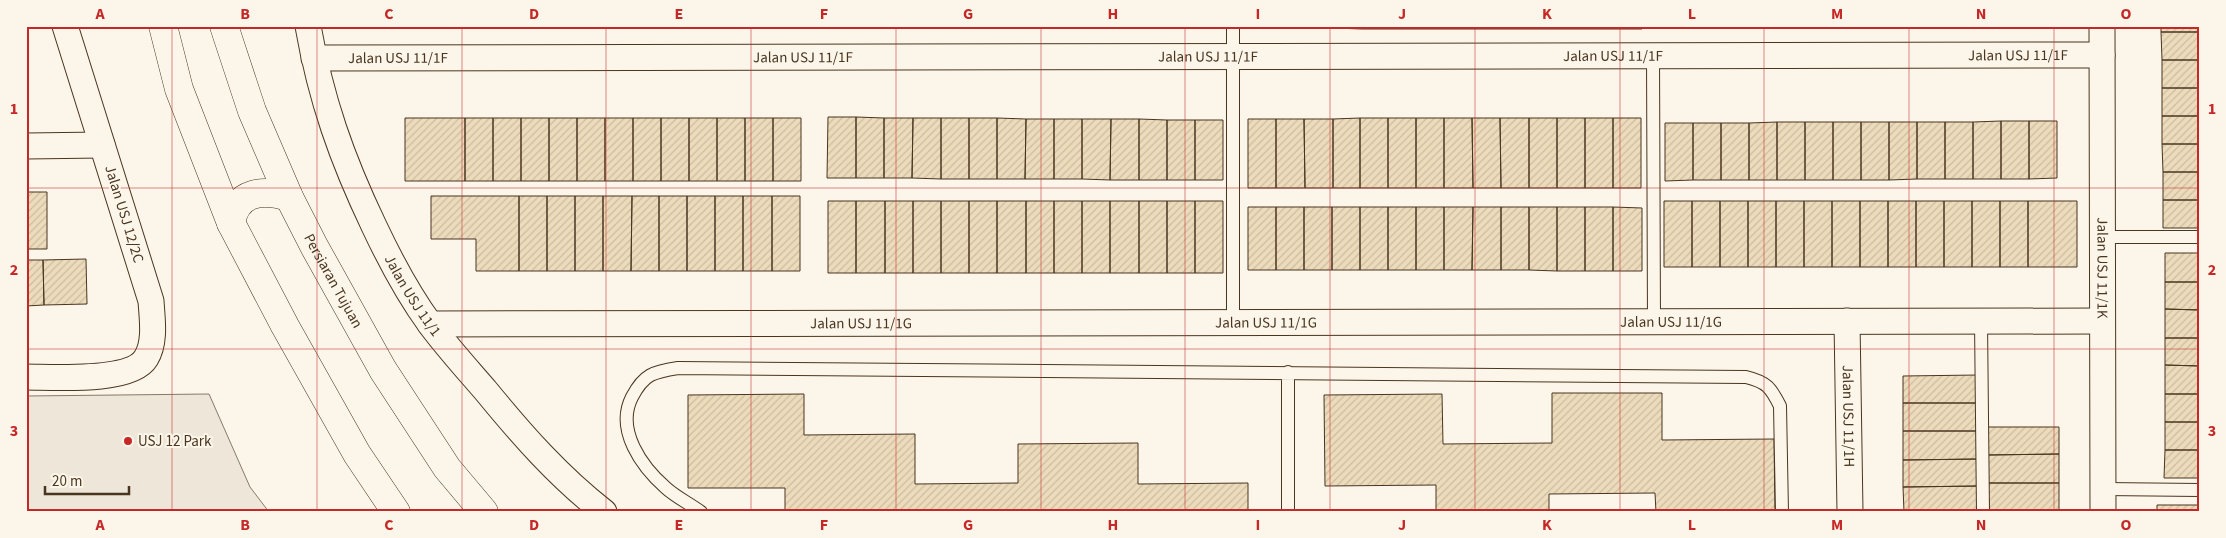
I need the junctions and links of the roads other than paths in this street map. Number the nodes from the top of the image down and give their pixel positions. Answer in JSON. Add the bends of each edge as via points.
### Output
{"nodes":[{"id":1,"x":65,"y":26,"type":"edge"},
{"id":2,"x":163,"y":26,"type":"edge"},
{"id":3,"x":224,"y":26,"type":"edge"},
{"id":4,"x":308,"y":26,"type":"edge"},
{"id":5,"x":1233,"y":26,"type":"edge"},
{"id":6,"x":2102,"y":26,"type":"edge"},
{"id":7,"x":2102,"y":55,"type":"junction"},
{"id":8,"x":1653,"y":56,"type":"junction"},
{"id":9,"x":1233,"y":57,"type":"junction"},
{"id":10,"x":314,"y":58,"type":"junction"},
{"id":11,"x":102,"y":145,"type":"junction"},
{"id":12,"x":26,"y":146,"type":"edge"},
{"id":13,"x":289,"y":197,"type":"junction"},
{"id":14,"x":231,"y":223,"type":"junction"},
{"id":15,"x":2200,"y":237,"type":"edge"},
{"id":16,"x":2102,"y":238,"type":"junction"},
{"id":17,"x":1847,"y":321,"type":"junction"},
{"id":18,"x":1981,"y":321,"type":"junction"},
{"id":19,"x":2102,"y":321,"type":"junction"},
{"id":20,"x":1654,"y":322,"type":"junction"},
{"id":21,"x":1233,"y":323,"type":"junction"},
{"id":22,"x":430,"y":324,"type":"junction"},
{"id":23,"x":1288,"y":372,"type":"junction"},
{"id":24,"x":26,"y":377,"type":"edge"},
{"id":25,"x":2200,"y":490,"type":"edge"},
{"id":26,"x":2103,"y":500,"type":"edge"},
{"id":27,"x":396,"y":512,"type":"edge"},
{"id":28,"x":484,"y":512,"type":"edge"},
{"id":29,"x":604,"y":512,"type":"edge"},
{"id":30,"x":701,"y":512,"type":"edge"},
{"id":31,"x":1288,"y":512,"type":"edge"},
{"id":32,"x":1782,"y":512,"type":"edge"},
{"id":33,"x":1850,"y":512,"type":"edge"},
{"id":34,"x":1983,"y":512,"type":"edge"}],
"edges":[{"from":1,"to":11,"type":"street","name":"Jalan USJ 12/2C"},
{"from":2,"to":14,"type":"main road","via":[[179,89]]},
{"from":3,"to":13,"type":"main road","name":"Persiaran Tujuan","via":[[252,111]]},
{"from":4,"to":10,"type":"street","name":"Jalan USJ 11/1"},
{"from":5,"to":9,"type":"lane"},
{"from":6,"to":7,"type":"street","name":"Jalan USJ 11/1K"},
{"from":7,"to":8,"type":"street","name":"Jalan USJ 11/1F"},
{"from":7,"to":16,"type":"street","name":"Jalan USJ 11/1K"},
{"from":8,"to":9,"type":"street","name":"Jalan USJ 11/1F"},
{"from":8,"to":20,"type":"lane"},
{"from":9,"to":10,"type":"street","name":"Jalan USJ 11/1F"},
{"from":9,"to":21,"type":"lane"},
{"from":10,"to":22,"type":"street","name":"Jalan USJ 11/1","via":[[330,124],[356,189],[395,270]]},
{"from":11,"to":12,"type":"street"},
{"from":11,"to":24,"type":"street","name":"Jalan USJ 12/2C","via":[[150,300],[152,340],[145,359],[128,372],[104,376]]},
{"from":13,"to":14,"type":"main road","via":[[261,192],[250,195],[237,206]]},
{"from":13,"to":28,"type":"main road","name":"Persiaran Tujuan","via":[[383,370],[447,468]]},
{"from":14,"to":27,"type":"main road","via":[[358,454]]},
{"from":15,"to":16,"type":"lane"},
{"from":16,"to":19,"type":"street","name":"Jalan USJ 11/1K"},
{"from":17,"to":18,"type":"street","name":"Jalan USJ 11/1G"},
{"from":17,"to":20,"type":"street","name":"Jalan USJ 11/1G"},
{"from":17,"to":33,"type":"street","name":"Jalan USJ 11/1H"},
{"from":18,"to":19,"type":"street","name":"Jalan USJ 11/1G"},
{"from":18,"to":34,"type":"lane"},
{"from":19,"to":26,"type":"street","name":"Jalan USJ 11/1K"},
{"from":20,"to":21,"type":"street","name":"Jalan USJ 11/1G"},
{"from":21,"to":22,"type":"street","name":"Jalan USJ 11/1G"},
{"from":22,"to":29,"type":"street","name":"Jalan USJ 11/1","via":[[522,436],[573,488]]},
{"from":23,"to":30,"type":"lane","via":[[678,368],[655,372],[640,383],[630,401],[626,422],[632,443],[643,463],[666,488]]},
{"from":23,"to":31,"type":"lane"},
{"from":23,"to":32,"type":"lane","via":[[1746,376],[1761,380],[1780,406]]},
{"from":25,"to":26,"type":"lane"}]}
